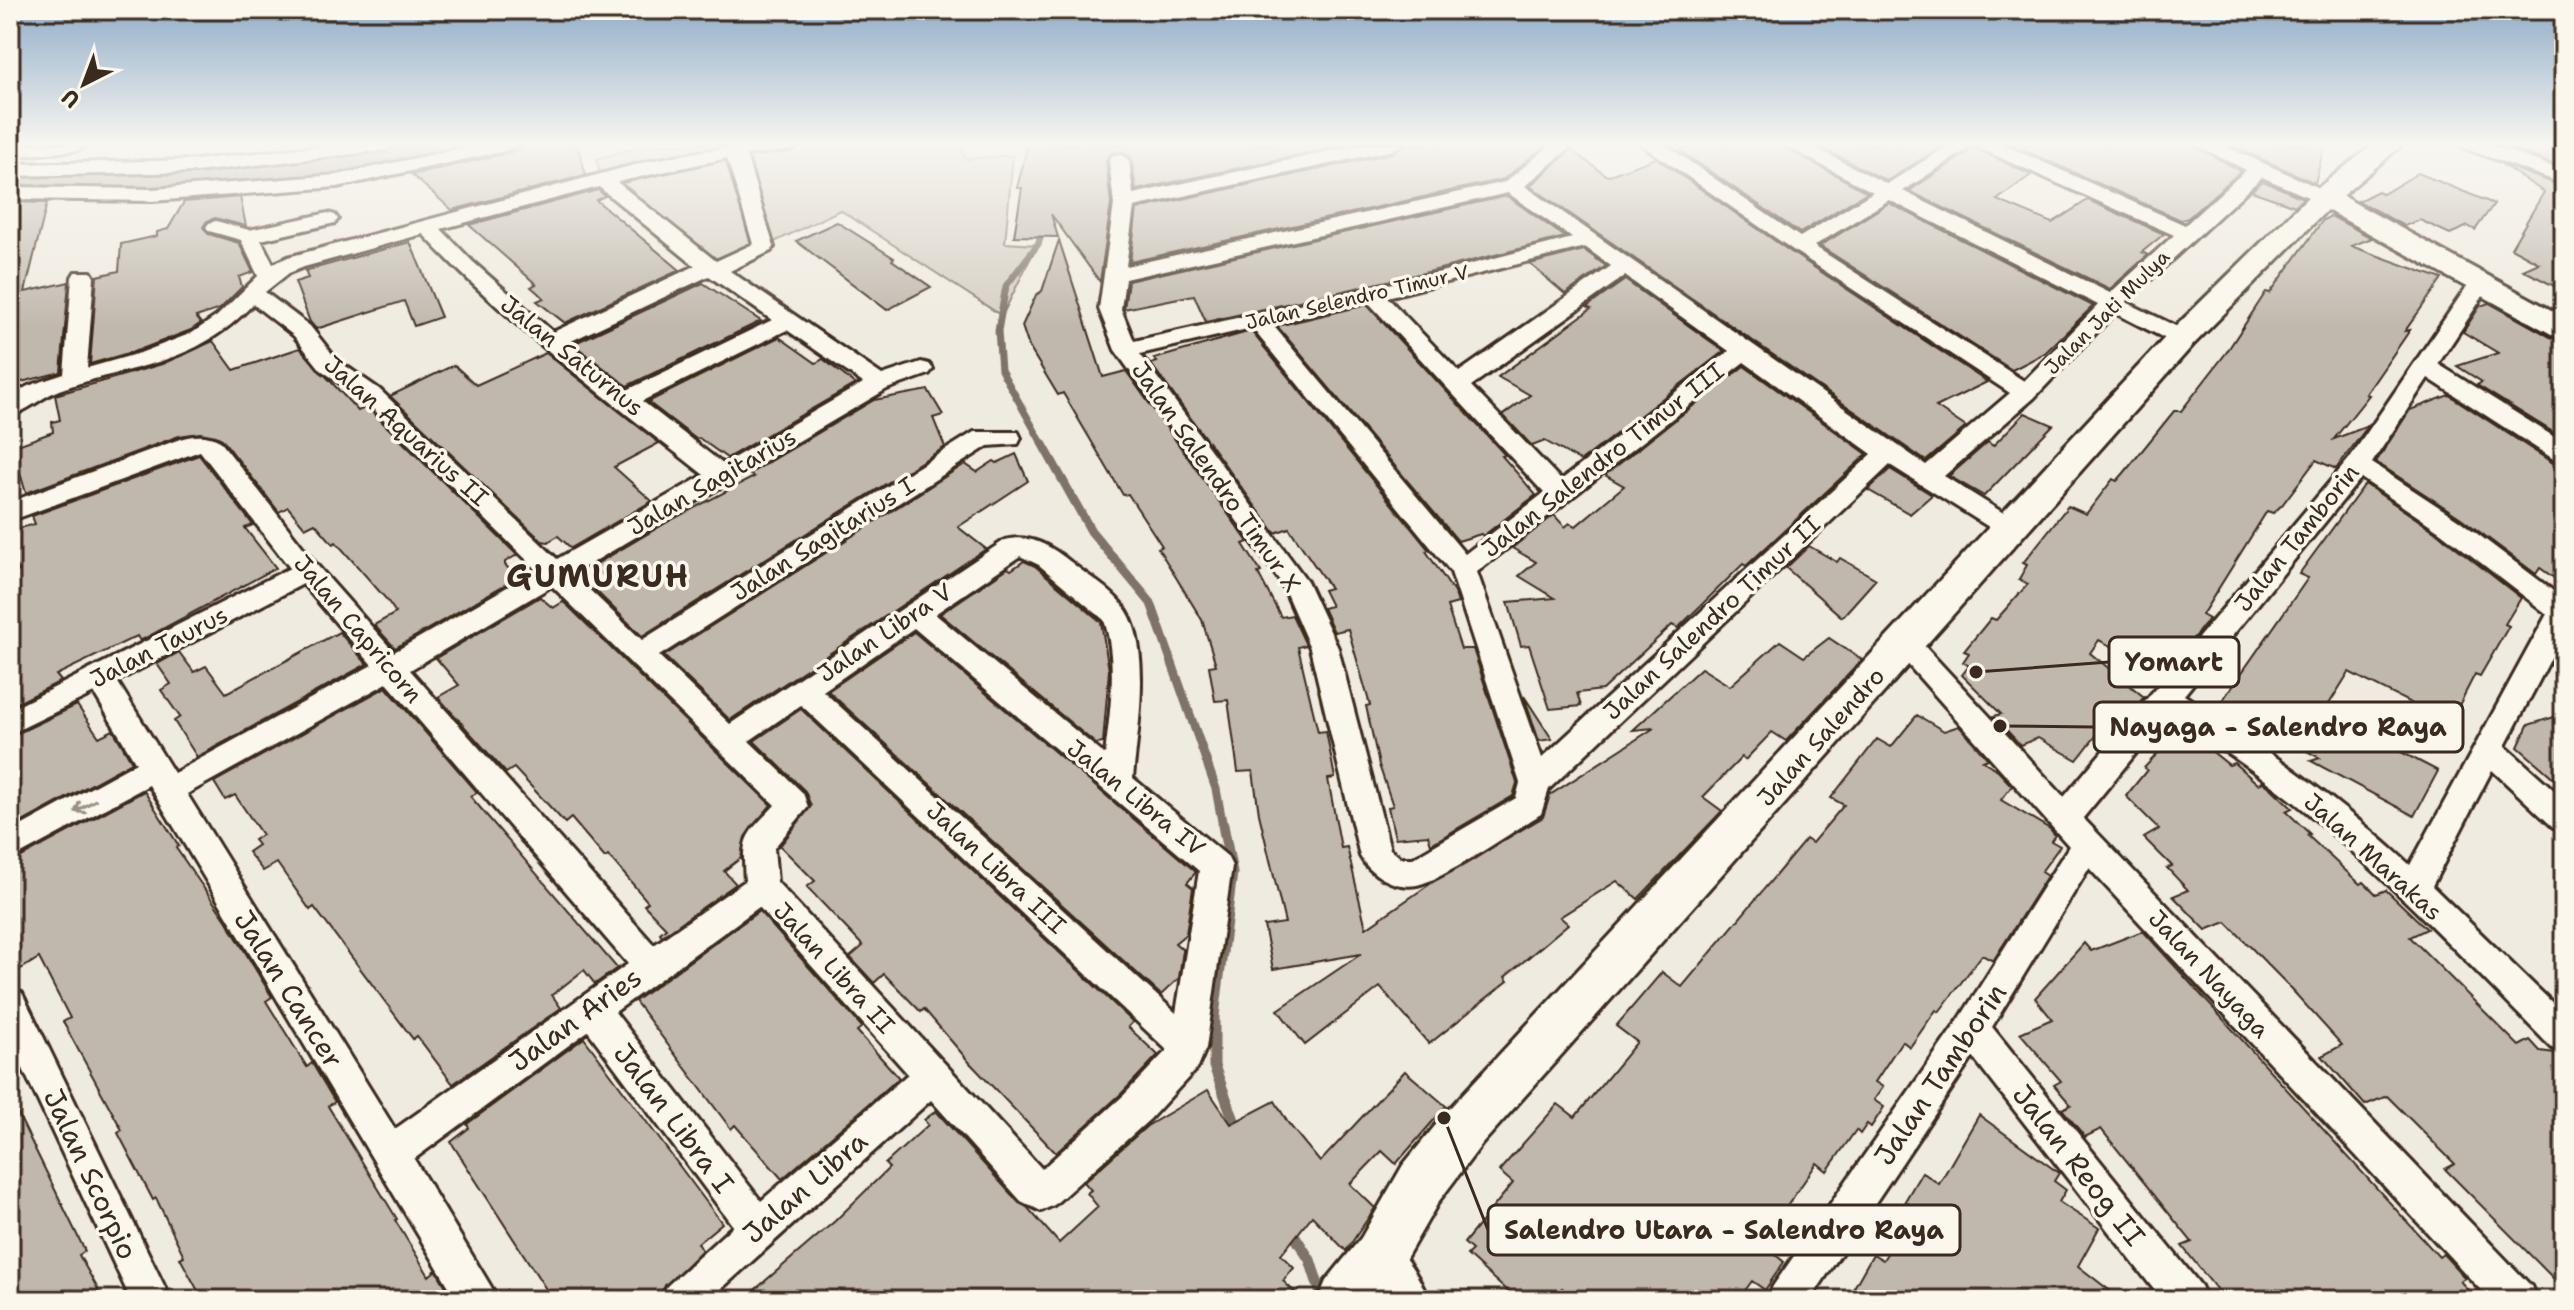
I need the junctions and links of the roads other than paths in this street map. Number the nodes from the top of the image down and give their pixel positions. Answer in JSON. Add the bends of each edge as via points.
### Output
{"nodes":[{"id":1,"x":509,"y":205,"type":"edge"},
{"id":2,"x":634,"y":205,"type":"edge"},
{"id":3,"x":751,"y":205,"type":"edge"},
{"id":4,"x":1124,"y":205,"type":"edge"},
{"id":5,"x":1427,"y":205,"type":"edge"},
{"id":6,"x":1539,"y":205,"type":"edge"},
{"id":7,"x":1740,"y":205,"type":"edge"},
{"id":8,"x":1867,"y":205,"type":"edge"},
{"id":9,"x":1919,"y":205,"type":"edge"},
{"id":10,"x":2123,"y":205,"type":"edge"},
{"id":11,"x":2218,"y":205,"type":"edge"},
{"id":12,"x":2316,"y":205,"type":"edge"},
{"id":13,"x":2339,"y":205,"type":"edge"},
{"id":14,"x":328,"y":219,"type":"dead end"},
{"id":15,"x":216,"y":227,"type":"dead end"},
{"id":16,"x":428,"y":228,"type":"junction"},
{"id":17,"x":2186,"y":233,"type":"junction"},
{"id":18,"x":249,"y":236,"type":"junction"},
{"id":19,"x":1588,"y":240,"type":"junction"},
{"id":20,"x":1800,"y":246,"type":"junction"},
{"id":21,"x":1625,"y":266,"type":"junction"},
{"id":22,"x":712,"y":269,"type":"junction"},
{"id":23,"x":1115,"y":275,"type":"junction"},
{"id":24,"x":83,"y":277,"type":"dead end"},
{"id":25,"x":269,"y":277,"type":"junction"},
{"id":26,"x":2482,"y":281,"type":"junction"},
{"id":27,"x":252,"y":293,"type":"junction"},
{"id":28,"x":1373,"y":295,"type":"junction"},
{"id":29,"x":2114,"y":301,"type":"junction"},
{"id":30,"x":1257,"y":320,"type":"junction"},
{"id":31,"x":788,"y":321,"type":"junction"},
{"id":32,"x":2564,"y":329,"type":"edge"},
{"id":33,"x":2182,"y":338,"type":"junction"},
{"id":34,"x":551,"y":342,"type":"junction"},
{"id":35,"x":1126,"y":350,"type":"junction"},
{"id":36,"x":1744,"y":351,"type":"junction"},
{"id":37,"x":2424,"y":365,"type":"junction"},
{"id":38,"x":921,"y":369,"type":"dead end"},
{"id":39,"x":75,"y":379,"type":"junction"},
{"id":40,"x":879,"y":384,"type":"junction"},
{"id":41,"x":1458,"y":384,"type":"junction"},
{"id":42,"x":2026,"y":393,"type":"junction"},
{"id":43,"x":14,"y":399,"type":"edge"},
{"id":44,"x":625,"y":400,"type":"junction"},
{"id":45,"x":1009,"y":438,"type":"dead end"},
{"id":46,"x":1888,"y":453,"type":"junction"},
{"id":47,"x":2564,"y":454,"type":"edge"},
{"id":48,"x":2358,"y":465,"type":"junction"},
{"id":49,"x":723,"y":477,"type":"junction"},
{"id":50,"x":1927,"y":478,"type":"junction"},
{"id":51,"x":1560,"y":494,"type":"junction"},
{"id":52,"x":11,"y":503,"type":"edge"},
{"id":53,"x":2009,"y":528,"type":"junction"},
{"id":54,"x":1463,"y":569,"type":"junction"},
{"id":55,"x":307,"y":571,"type":"junction"},
{"id":56,"x":557,"y":573,"type":"junction"},
{"id":57,"x":2563,"y":612,"type":"edge"},
{"id":58,"x":915,"y":613,"type":"junction"},
{"id":59,"x":1906,"y":644,"type":"junction"},
{"id":60,"x":641,"y":654,"type":"junction"},
{"id":61,"x":390,"y":668,"type":"junction"},
{"id":62,"x":100,"y":678,"type":"junction"},
{"id":63,"x":802,"y":689,"type":"junction"},
{"id":64,"x":2166,"y":698,"type":"junction"},
{"id":65,"x":10,"y":723,"type":"edge"},
{"id":66,"x":728,"y":740,"type":"junction"},
{"id":67,"x":2489,"y":749,"type":"junction"},
{"id":68,"x":160,"y":780,"type":"junction"},
{"id":69,"x":1535,"y":783,"type":"junction"},
{"id":70,"x":1117,"y":784,"type":"junction"},
{"id":71,"x":2065,"y":818,"type":"junction"},
{"id":72,"x":2564,"y":818,"type":"edge"},
{"id":73,"x":2087,"y":844,"type":"junction"},
{"id":74,"x":10,"y":847,"type":"edge"},
{"id":75,"x":1404,"y":873,"type":"joint"},
{"id":76,"x":761,"y":887,"type":"junction"},
{"id":77,"x":2414,"y":889,"type":"junction"},
{"id":78,"x":650,"y":965,"type":"junction"},
{"id":79,"x":10,"y":1004,"type":"edge"},
{"id":80,"x":591,"y":1008,"type":"junction"},
{"id":81,"x":1972,"y":1029,"type":"junction"},
{"id":82,"x":2564,"y":1037,"type":"edge"},
{"id":83,"x":1189,"y":1048,"type":"junction"},
{"id":84,"x":932,"y":1076,"type":"junction"},
{"id":85,"x":390,"y":1154,"type":"junction"},
{"id":86,"x":758,"y":1228,"type":"junction"},
{"id":87,"x":1379,"y":1256,"type":"junction"},
{"id":88,"x":1346,"y":1299,"type":"edge"},
{"id":89,"x":151,"y":1300,"type":"edge"},
{"id":90,"x":479,"y":1300,"type":"edge"},
{"id":91,"x":681,"y":1300,"type":"edge"},
{"id":92,"x":1409,"y":1300,"type":"edge"},
{"id":93,"x":1787,"y":1300,"type":"edge"},
{"id":94,"x":2187,"y":1300,"type":"edge"},
{"id":95,"x":2517,"y":1300,"type":"edge"}],
"edges":[{"from":1,"to":16,"type":"street"},
{"from":2,"to":22,"type":"street"},
{"from":3,"to":22,"type":"street","via":[[764,247]]},
{"from":4,"to":23,"type":"street","name":"Jalan Salendro Timur X"},
{"from":5,"to":23,"type":"street"},
{"from":6,"to":19,"type":"street"},
{"from":7,"to":20,"type":"street"},
{"from":8,"to":20,"type":"street"},
{"from":9,"to":29,"type":"street"},
{"from":10,"to":17,"type":"street"},
{"from":11,"to":17,"type":"street","name":"Jalan Jati Mulya"},
{"from":12,"to":33,"type":"street","name":"Jalan Salendro"},
{"from":13,"to":26,"type":"street"},
{"from":14,"to":18,"type":"street"},
{"from":15,"to":18,"type":"street"},
{"from":16,"to":25,"type":"street","via":[[296,262]]},
{"from":16,"to":34,"type":"street","name":"Jalan Saturnus"},
{"from":17,"to":29,"type":"street","name":"Jalan Jati Mulya"},
{"from":18,"to":25,"type":"street"},
{"from":19,"to":21,"type":"street"},
{"from":19,"to":28,"type":"street","name":"Jalan Selendro Timur V"},
{"from":20,"to":42,"type":"street"},
{"from":21,"to":36,"type":"street"},
{"from":21,"to":41,"type":"street"},
{"from":22,"to":31,"type":"street"},
{"from":22,"to":34,"type":"street"},
{"from":23,"to":35,"type":"street","name":"Jalan Salendro Timur X","via":[[1112,319]]},
{"from":24,"to":39,"type":"street"},
{"from":25,"to":27,"type":"street"},
{"from":26,"to":32,"type":"street"},
{"from":26,"to":37,"type":"street","name":"Jalan Tamborin"},
{"from":27,"to":39,"type":"street","via":[[204,336]]},
{"from":27,"to":56,"type":"street","name":"Jalan Aquarius II","via":[[302,331],[329,365],[371,394]]},
{"from":28,"to":30,"type":"street","name":"Jalan Selendro Timur V"},
{"from":28,"to":41,"type":"street"},
{"from":29,"to":33,"type":"street"},
{"from":29,"to":42,"type":"street","name":"Jalan Jati Mulya"},
{"from":30,"to":35,"type":"street","name":"Jalan Selendro Timur V"},
{"from":30,"to":54,"type":"street"},
{"from":31,"to":40,"type":"street"},
{"from":31,"to":44,"type":"street"},
{"from":33,"to":53,"type":"street","name":"Jalan Salendro"},
{"from":34,"to":44,"type":"street","name":"Jalan Saturnus"},
{"from":35,"to":75,"type":"street","name":"Jalan Salendro Timur X","via":[[1294,581],[1324,648],[1376,856]]},
{"from":36,"to":46,"type":"street"},
{"from":36,"to":51,"type":"street","name":"Jalan Salendro Timur III"},
{"from":37,"to":47,"type":"street"},
{"from":37,"to":48,"type":"street","name":"Jalan Tamborin"},
{"from":38,"to":40,"type":"street","name":"Jalan Sagitarius"},
{"from":39,"to":43,"type":"street"},
{"from":40,"to":49,"type":"street","name":"Jalan Sagitarius"},
{"from":41,"to":51,"type":"street"},
{"from":42,"to":50,"type":"street","name":"Jalan Jati Mulya"},
{"from":44,"to":49,"type":"street","name":"Jalan Saturnus"},
{"from":45,"to":60,"type":"street","name":"Jalan Sagitarius I","via":[[983,438]]},
{"from":46,"to":50,"type":"street"},
{"from":46,"to":69,"type":"street","name":"Jalan Salendro Timur II"},
{"from":48,"to":57,"type":"street","via":[[2450,526]]},
{"from":48,"to":64,"type":"street","name":"Jalan Tamborin"},
{"from":49,"to":56,"type":"street","name":"Jalan Sagitarius"},
{"from":50,"to":53,"type":"street"},
{"from":51,"to":54,"type":"street","name":"Jalan Salendro Timur III"},
{"from":52,"to":55,"type":"street","name":"Jalan Capricorn","via":[[203,443]]},
{"from":53,"to":59,"type":"street","name":"Jalan Salendro"},
{"from":54,"to":69,"type":"street"},
{"from":55,"to":61,"type":"street","name":"Jalan Capricorn"},
{"from":55,"to":62,"type":"street","name":"Jalan Taurus"},
{"from":56,"to":60,"type":"street","name":"Jalan Libra II"},
{"from":56,"to":61,"type":"street","name":"Jalan Sagitarius"},
{"from":57,"to":67,"type":"street"},
{"from":58,"to":63,"type":"street","name":"Jalan Libra V"},
{"from":58,"to":70,"type":"street","name":"Jalan Libra IV"},
{"from":58,"to":70,"type":"street","name":"Jalan Libra V","via":[[1014,547],[1027,545],[1045,556],[1117,617],[1125,708]]},
{"from":59,"to":71,"type":"street","name":"Jalan Nayaga"},
{"from":59,"to":87,"type":"street","name":"Jalan Salendro","via":[[1465,1127],[1421,1183]]},
{"from":60,"to":66,"type":"street","name":"Jalan Libra II"},
{"from":61,"to":68,"type":"street","name":"Jalan Sagitarius"},
{"from":61,"to":78,"type":"street","name":"Jalan Capricorn"},
{"from":62,"to":65,"type":"street","name":"Jalan Taurus"},
{"from":62,"to":68,"type":"street","name":"Jalan Cancer"},
{"from":63,"to":66,"type":"street","name":"Jalan Libra V"},
{"from":63,"to":83,"type":"street","name":"Jalan Libra III"},
{"from":64,"to":71,"type":"street","name":"Jalan Tamborin"},
{"from":64,"to":77,"type":"street","name":"Jalan Marakas","via":[[2264,762]]},
{"from":66,"to":76,"type":"street","name":"Jalan Libra II","via":[[793,805],[758,844]]},
{"from":67,"to":72,"type":"street"},
{"from":67,"to":77,"type":"street"},
{"from":68,"to":74,"type":"street","name":"Jalan Sagitarius","one_way":true},
{"from":68,"to":85,"type":"street","name":"Jalan Cancer"},
{"from":69,"to":75,"type":"street","name":"Jalan Salendro Timur II","via":[[1530,805],[1427,867]]},
{"from":70,"to":83,"type":"street","name":"Jalan Libra IV","via":[[1216,866]]},
{"from":71,"to":73,"type":"street","name":"Jalan Nayaga"},
{"from":73,"to":81,"type":"street","name":"Jalan Tamborin"},
{"from":73,"to":95,"type":"street","name":"Jalan Nayaga"},
{"from":76,"to":78,"type":"street","name":"Jalan Aries"},
{"from":76,"to":84,"type":"street","name":"Jalan Libra II"},
{"from":77,"to":82,"type":"street","name":"Jalan Marakas"},
{"from":78,"to":80,"type":"street","name":"Jalan Aries"},
{"from":79,"to":89,"type":"street","name":"Jalan Scorpio"},
{"from":80,"to":85,"type":"street","name":"Jalan Aries"},
{"from":80,"to":86,"type":"street","name":"Jalan Libra I"},
{"from":81,"to":93,"type":"street","name":"Jalan Tamborin"},
{"from":81,"to":94,"type":"street","name":"Jalan Reog II"},
{"from":83,"to":84,"type":"street","name":"Jalan Libra II","via":[[1181,1063],[1041,1192]]},
{"from":84,"to":86,"type":"street","name":"Jalan Libra"},
{"from":85,"to":90,"type":"street","name":"Jalan Cancer"},
{"from":86,"to":91,"type":"street","name":"Jalan Libra"},
{"from":87,"to":88,"type":"street","name":"Jalan Salendro"},
{"from":87,"to":92,"type":"street"}]}
